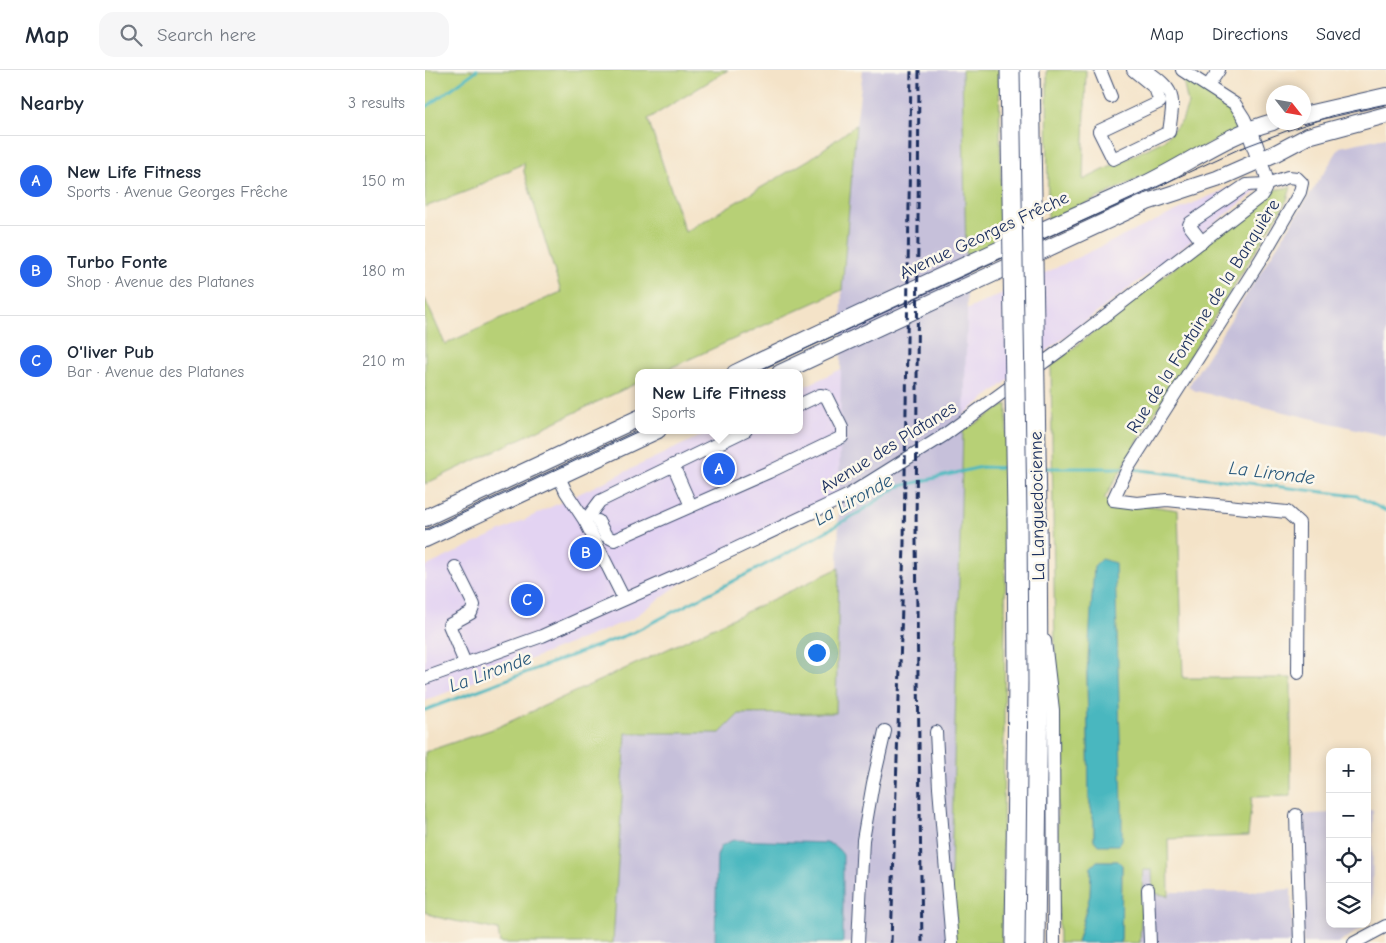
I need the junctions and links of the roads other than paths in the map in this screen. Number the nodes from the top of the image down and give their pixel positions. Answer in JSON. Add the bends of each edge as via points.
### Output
{"nodes":[{"id":1,"x":1010,"y":70,"type":"edge"},
{"id":2,"x":1030,"y":70,"type":"edge"},
{"id":3,"x":1100,"y":70,"type":"edge"},
{"id":4,"x":1133,"y":70,"type":"edge"},
{"id":5,"x":1146,"y":70,"type":"edge"},
{"id":6,"x":1182,"y":70,"type":"edge"},
{"id":7,"x":1219,"y":70,"type":"edge"},
{"id":8,"x":1208,"y":86,"type":"junction"},
{"id":9,"x":1382,"y":96,"type":"edge"},
{"id":10,"x":1111,"y":97,"type":"dead end"},
{"id":11,"x":1311,"y":113,"type":"edge"},
{"id":12,"x":1386,"y":115,"type":"edge"},
{"id":13,"x":1266,"y":124,"type":"edge"},
{"id":14,"x":1249,"y":129,"type":"junction"},
{"id":15,"x":1261,"y":160,"type":"junction"},
{"id":16,"x":1267,"y":184,"type":"junction"},
{"id":17,"x":1202,"y":242,"type":"junction"},
{"id":18,"x":743,"y":369,"type":"edge"},
{"id":19,"x":789,"y":369,"type":"edge"},
{"id":20,"x":803,"y":403,"type":"edge"},
{"id":21,"x":635,"y":420,"type":"edge"},
{"id":22,"x":650,"y":434,"type":"edge"},
{"id":23,"x":738,"y":434,"type":"edge"},
{"id":24,"x":673,"y":465,"type":"junction"},
{"id":25,"x":559,"y":477,"type":"junction"},
{"id":26,"x":691,"y":506,"type":"junction"},
{"id":27,"x":425,"y":518,"type":"edge"},
{"id":28,"x":591,"y":521,"type":"junction"},
{"id":29,"x":425,"y":539,"type":"edge"},
{"id":30,"x":455,"y":567,"type":"dead end"},
{"id":31,"x":1038,"y":579,"type":"junction"},
{"id":32,"x":624,"y":599,"type":"junction"},
{"id":33,"x":465,"y":663,"type":"junction"},
{"id":34,"x":1298,"y":674,"type":"dead end"},
{"id":35,"x":425,"y":678,"type":"edge"},
{"id":36,"x":885,"y":731,"type":"dead end"},
{"id":37,"x":936,"y":732,"type":"dead end"},
{"id":38,"x":1296,"y":815,"type":"dead end"},
{"id":39,"x":1148,"y":888,"type":"dead end"},
{"id":40,"x":1386,"y":926,"type":"edge"},
{"id":41,"x":858,"y":943,"type":"edge"},
{"id":42,"x":952,"y":943,"type":"edge"},
{"id":43,"x":1015,"y":943,"type":"edge"},
{"id":44,"x":1035,"y":943,"type":"edge"},
{"id":45,"x":1055,"y":943,"type":"edge"},
{"id":46,"x":1150,"y":943,"type":"edge"},
{"id":47,"x":1300,"y":943,"type":"edge"},
{"id":48,"x":1354,"y":943,"type":"edge"}],
"edges":[{"from":1,"to":43,"type":"highway","name":"La Languedocienne","bridge":true,"via":[[1018,681]]},
{"from":2,"to":31,"type":"highway","name":"La Languedocienne","bridge":true},
{"from":3,"to":10,"type":"street"},
{"from":4,"to":5,"type":"street","via":[[1155,88],[1160,102],[1099,131],[1113,159],[1169,132],[1174,102],[1165,84]]},
{"from":6,"to":8,"type":"street"},
{"from":7,"to":8,"type":"street"},
{"from":8,"to":14,"type":"street","via":[[1235,104]]},
{"from":9,"to":11,"type":"main road"},
{"from":12,"to":15,"type":"main road","via":[[1308,136]]},
{"from":13,"to":14,"type":"main road","name":"Avenue Georges Frêche"},
{"from":14,"to":15,"type":"main road"},
{"from":14,"to":18,"type":"main road","name":"Avenue Georges Frêche","via":[[1146,183]]},
{"from":15,"to":16,"type":"street"},
{"from":15,"to":19,"type":"main road","via":[[1217,179],[1147,202]]},
{"from":16,"to":17,"type":"street","name":"Avenue des Platanes","via":[[1261,196]]},
{"from":16,"to":17,"type":"street","via":[[1246,185],[1190,223]]},
{"from":16,"to":34,"type":"street","name":"Rue de la Fontaine de la Banquière","via":[[1288,177],[1297,178],[1301,183],[1300,192],[1261,259],[1128,468],[1113,500],[1137,503],[1167,500],[1287,512],[1299,523]]},
{"from":17,"to":32,"type":"street","name":"Avenue des Platanes","via":[[943,436],[847,496]]},
{"from":20,"to":26,"type":"street","via":[[820,395],[826,396],[842,428],[841,437]]},
{"from":21,"to":27,"type":"main road"},
{"from":22,"to":25,"type":"main road"},
{"from":23,"to":24,"type":"street"},
{"from":24,"to":26,"type":"street"},
{"from":24,"to":28,"type":"street","via":[[600,501]]},
{"from":25,"to":28,"type":"street","via":[[566,492]]},
{"from":25,"to":29,"type":"main road"},
{"from":26,"to":28,"type":"street","via":[[614,540]]},
{"from":28,"to":32,"type":"street"},
{"from":30,"to":33,"type":"street","via":[[474,604],[471,614],[449,624]]},
{"from":31,"to":44,"type":"highway","name":"La Languedocienne"},
{"from":31,"to":45,"type":"street","via":[[1053,710]]},
{"from":32,"to":33,"type":"street","name":"Avenue des Platanes","via":[[542,636]]},
{"from":33,"to":35,"type":"street","name":"Avenue des Platanes"},
{"from":36,"to":41,"type":"street","via":[[863,840]]},
{"from":37,"to":42,"type":"street"},
{"from":38,"to":47,"type":"street"},
{"from":39,"to":46,"type":"street"},
{"from":40,"to":48,"type":"street"}]}
